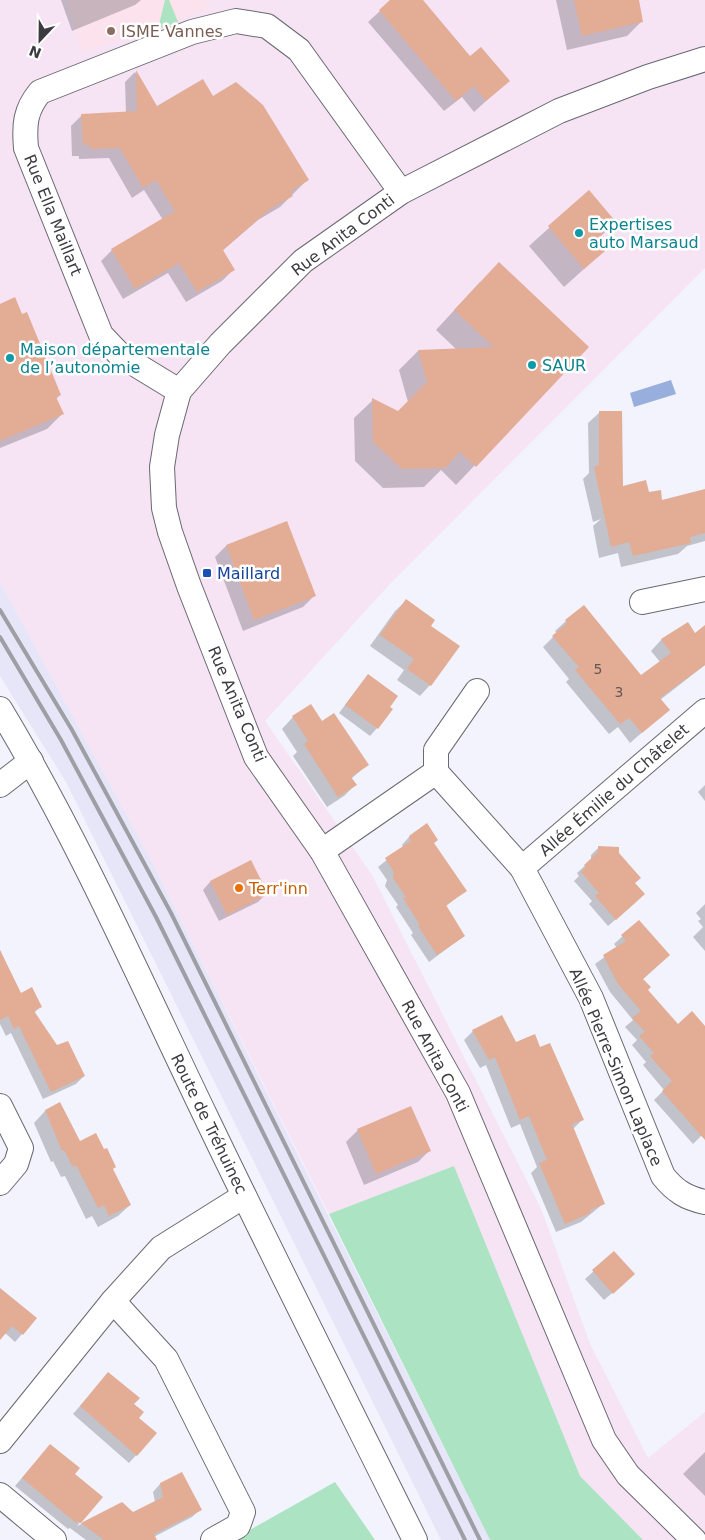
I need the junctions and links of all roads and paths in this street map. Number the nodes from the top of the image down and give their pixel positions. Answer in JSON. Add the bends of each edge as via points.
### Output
{"nodes":[{"id":1,"x":705,"y":59,"type":"edge"},
{"id":2,"x":401,"y":192,"type":"junction"},
{"id":3,"x":179,"y":391,"type":"junction"},
{"id":4,"x":705,"y":589,"type":"edge"},
{"id":5,"x":642,"y":602,"type":"dead end"},
{"id":6,"x":477,"y":691,"type":"dead end"},
{"id":7,"x":0,"y":709,"type":"edge"},
{"id":8,"x":705,"y":711,"type":"edge"},
{"id":9,"x":32,"y":761,"type":"junction"},
{"id":10,"x":436,"y":772,"type":"junction"},
{"id":11,"x":0,"y":785,"type":"edge"},
{"id":12,"x":322,"y":851,"type":"junction"},
{"id":13,"x":522,"y":868,"type":"junction"},
{"id":14,"x":0,"y":1106,"type":"edge"},
{"id":15,"x":0,"y":1183,"type":"edge"},
{"id":16,"x":244,"y":1196,"type":"junction"},
{"id":17,"x":705,"y":1202,"type":"edge"},
{"id":18,"x":113,"y":1302,"type":"junction"},
{"id":19,"x":0,"y":1441,"type":"edge"},
{"id":20,"x":0,"y":1495,"type":"edge"},
{"id":21,"x":54,"y":1540,"type":"edge"},
{"id":22,"x":213,"y":1540,"type":"edge"},
{"id":23,"x":415,"y":1540,"type":"edge"},
{"id":24,"x":694,"y":1540,"type":"edge"}],
"edges":[{"from":1,"to":2,"type":"street","name":"Rue Anita Conti","via":[[559,111]]},
{"from":2,"to":3,"type":"street","name":"Rue Anita Conti","via":[[303,261],[220,344]]},
{"from":2,"to":3,"type":"street","name":"Rue Ella Maillart","via":[[299,50],[267,26],[236,21],[192,32],[40,92],[26,114],[26,148],[101,335],[120,355]]},
{"from":3,"to":12,"type":"street","name":"Rue Anita Conti","via":[[162,467],[164,508],[170,532],[256,757]]},
{"from":4,"to":5,"type":"street"},
{"from":6,"to":10,"type":"street","via":[[436,750]]},
{"from":7,"to":9,"type":"street","name":"Route de Tréhuinec"},
{"from":8,"to":13,"type":"street","name":"Allée Émilie du Châtelet"},
{"from":9,"to":11,"type":"street"},
{"from":9,"to":16,"type":"street","name":"Route de Tréhuinec","via":[[77,846]]},
{"from":10,"to":12,"type":"street"},
{"from":10,"to":13,"type":"street","name":"Allée Pierre-Simon Laplace"},
{"from":12,"to":24,"type":"street","name":"Rue Anita Conti","via":[[458,1093],[604,1440],[628,1474]]},
{"from":13,"to":17,"type":"street","name":"Allée Pierre-Simon Laplace","via":[[590,998],[663,1176],[674,1189],[691,1199]]},
{"from":14,"to":15,"type":"street","via":[[20,1148],[16,1164]]},
{"from":16,"to":18,"type":"street","via":[[161,1248]]},
{"from":16,"to":23,"type":"street","name":"Route de Tréhuinec"},
{"from":18,"to":19,"type":"street"},
{"from":18,"to":22,"type":"street","via":[[166,1360],[243,1512],[238,1526]]},
{"from":20,"to":21,"type":"street"}]}
